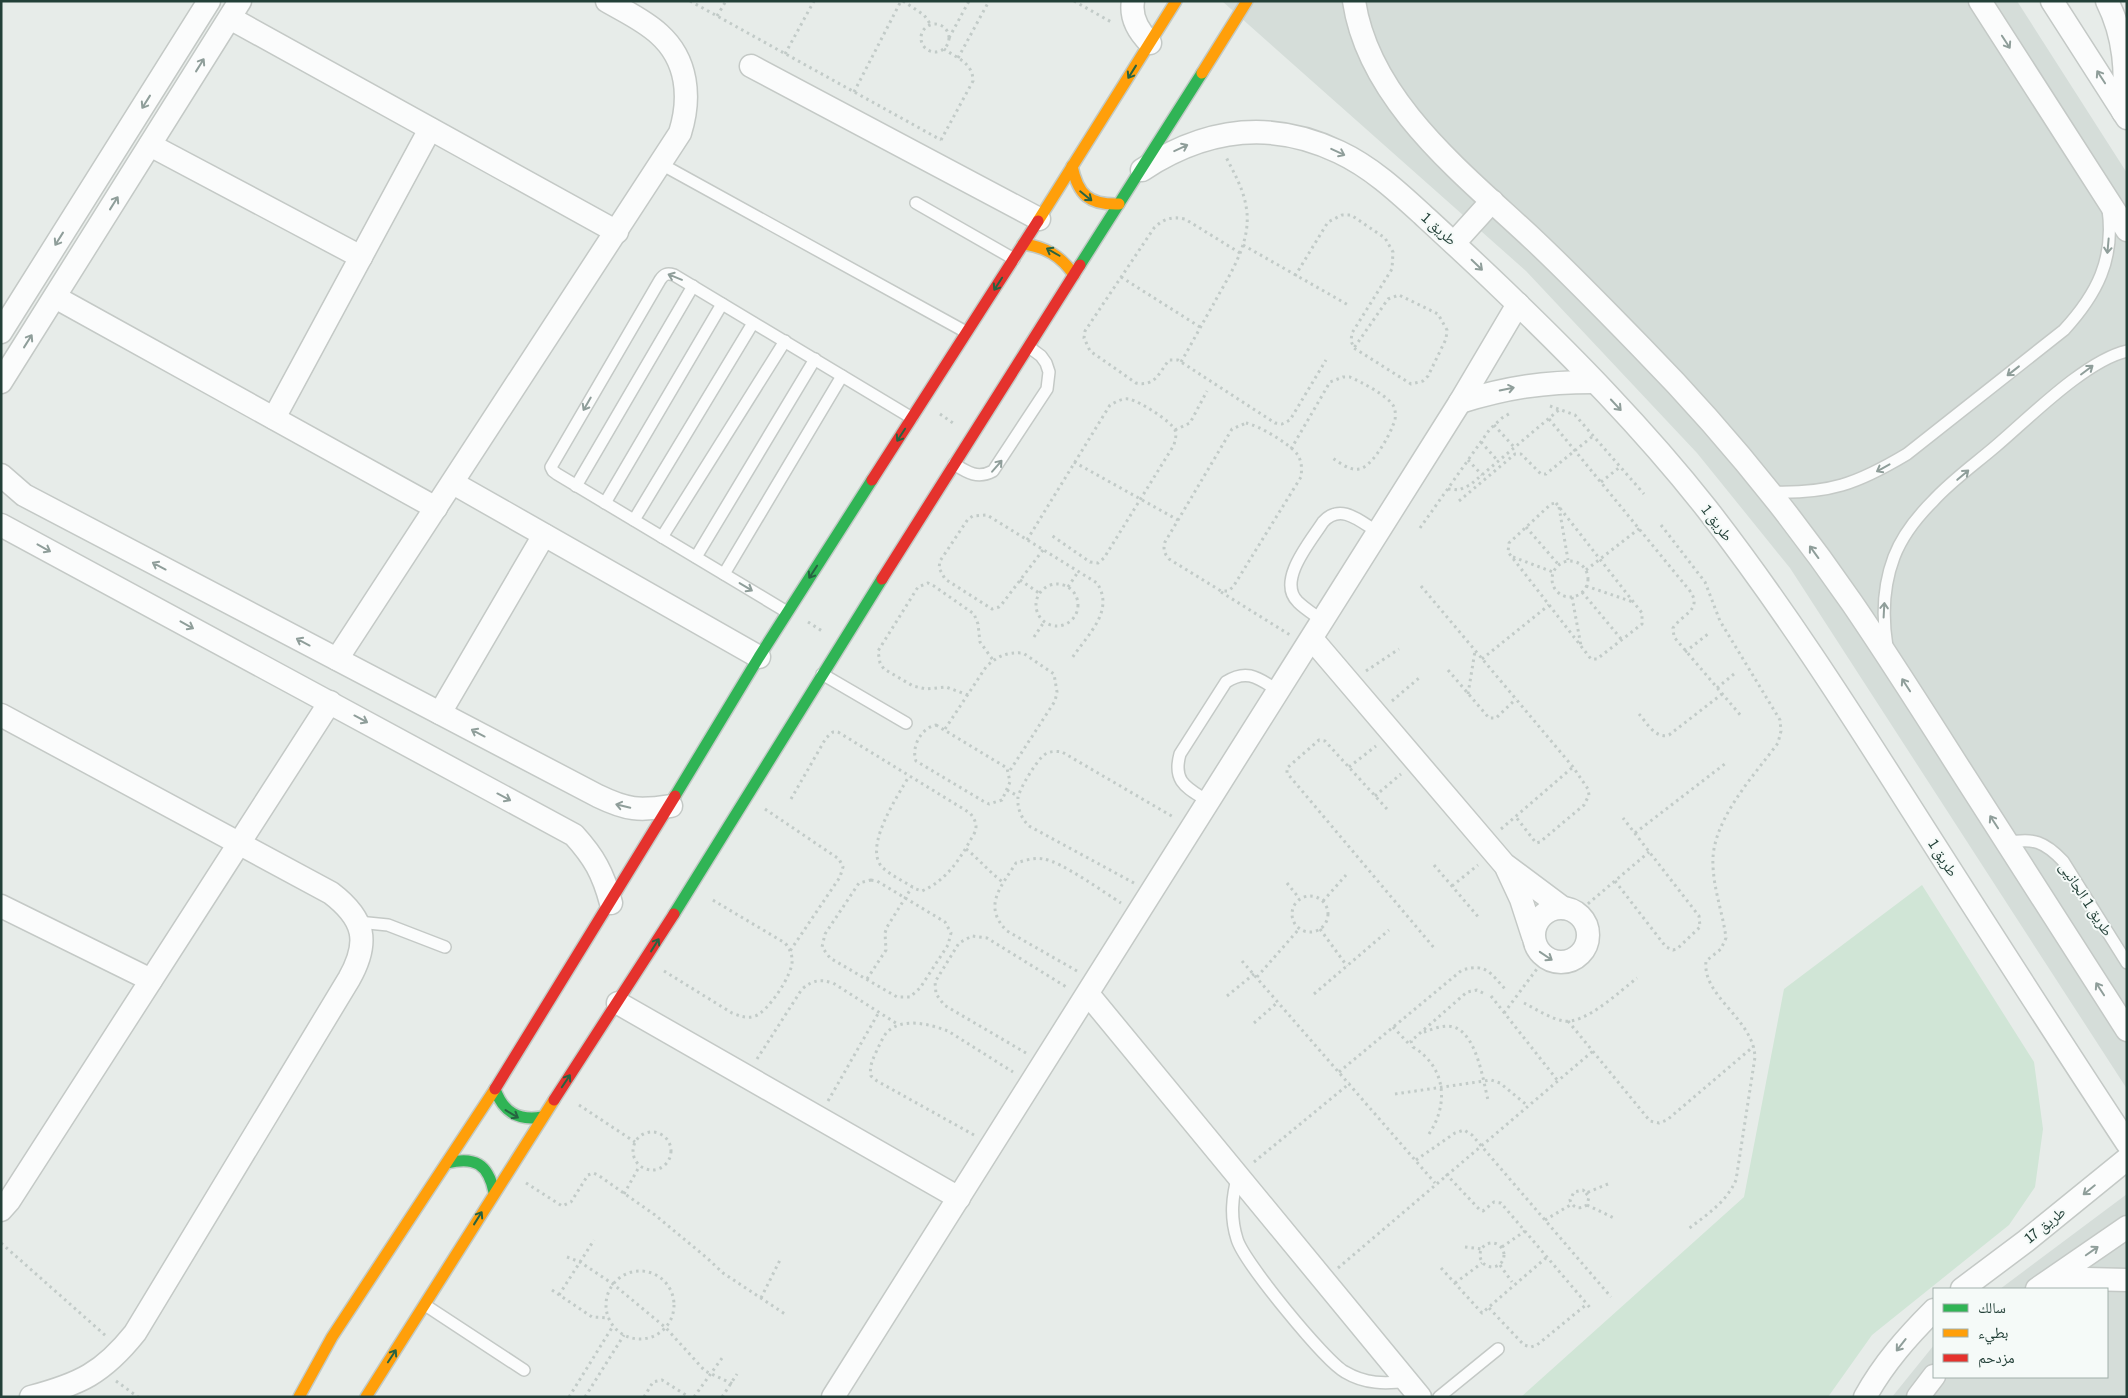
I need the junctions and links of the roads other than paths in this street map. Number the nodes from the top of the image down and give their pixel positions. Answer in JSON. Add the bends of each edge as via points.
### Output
{"nodes":[{"id":1,"x":209,"y":1,"type":"edge"},
{"id":2,"x":607,"y":1,"type":"edge"},
{"id":3,"x":1133,"y":1,"type":"edge"},
{"id":4,"x":1176,"y":1,"type":"edge"},
{"id":5,"x":1247,"y":1,"type":"edge"},
{"id":6,"x":1354,"y":1,"type":"edge"},
{"id":7,"x":1980,"y":1,"type":"edge"},
{"id":8,"x":2052,"y":1,"type":"edge"},
{"id":9,"x":2108,"y":1,"type":"edge"},
{"id":10,"x":235,"y":10,"type":"edge"},
{"id":11,"x":1144,"y":37,"type":"junction"},
{"id":12,"x":751,"y":66,"type":"dead end"},
{"id":13,"x":2125,"y":115,"type":"edge"},
{"id":14,"x":430,"y":129,"type":"junction"},
{"id":15,"x":150,"y":145,"type":"junction"},
{"id":16,"x":661,"y":164,"type":"junction"},
{"id":17,"x":1072,"y":166,"type":"junction"},
{"id":18,"x":1139,"y":172,"type":"junction"},
{"id":19,"x":2106,"y":198,"type":"junction"},
{"id":20,"x":1492,"y":201,"type":"junction"},
{"id":21,"x":916,"y":203,"type":"dead end"},
{"id":22,"x":1119,"y":204,"type":"junction"},
{"id":23,"x":1039,"y":219,"type":"junction"},
{"id":24,"x":2127,"y":230,"type":"edge"},
{"id":25,"x":617,"y":232,"type":"junction"},
{"id":26,"x":1454,"y":243,"type":"junction"},
{"id":27,"x":1024,"y":244,"type":"junction"},
{"id":28,"x":361,"y":257,"type":"junction"},
{"id":29,"x":1014,"y":259,"type":"junction"},
{"id":30,"x":1074,"y":275,"type":"junction"},
{"id":31,"x":693,"y":286,"type":"junction"},
{"id":32,"x":55,"y":297,"type":"junction"},
{"id":33,"x":722,"y":304,"type":"junction"},
{"id":34,"x":1518,"y":304,"type":"junction"},
{"id":35,"x":753,"y":322,"type":"junction"},
{"id":36,"x":1,"y":332,"type":"edge"},
{"id":37,"x":967,"y":332,"type":"junction"},
{"id":38,"x":784,"y":341,"type":"junction"},
{"id":39,"x":1029,"y":347,"type":"junction"},
{"id":40,"x":2127,"y":351,"type":"edge"},
{"id":41,"x":814,"y":359,"type":"junction"},
{"id":42,"x":842,"y":376,"type":"junction"},
{"id":43,"x":1,"y":382,"type":"edge"},
{"id":44,"x":1594,"y":382,"type":"junction"},
{"id":45,"x":1460,"y":402,"type":"junction"},
{"id":46,"x":274,"y":418,"type":"junction"},
{"id":47,"x":912,"y":418,"type":"junction"},
{"id":48,"x":954,"y":464,"type":"junction"},
{"id":49,"x":1,"y":475,"type":"edge"},
{"id":50,"x":453,"y":483,"type":"junction"},
{"id":51,"x":576,"y":486,"type":"junction"},
{"id":52,"x":1769,"y":492,"type":"junction"},
{"id":53,"x":605,"y":503,"type":"junction"},
{"id":54,"x":436,"y":508,"type":"junction"},
{"id":55,"x":634,"y":520,"type":"junction"},
{"id":56,"x":1,"y":525,"type":"edge"},
{"id":57,"x":1378,"y":533,"type":"junction"},
{"id":58,"x":544,"y":535,"type":"junction"},
{"id":59,"x":662,"y":537,"type":"junction"},
{"id":60,"x":696,"y":557,"type":"junction"},
{"id":61,"x":724,"y":574,"type":"junction"},
{"id":62,"x":788,"y":611,"type":"junction"},
{"id":63,"x":1314,"y":635,"type":"junction"},
{"id":64,"x":759,"y":657,"type":"junction"},
{"id":65,"x":1889,"y":658,"type":"junction"},
{"id":66,"x":337,"y":659,"type":"junction"},
{"id":67,"x":822,"y":674,"type":"junction"},
{"id":68,"x":1279,"y":690,"type":"junction"},
{"id":69,"x":330,"y":702,"type":"junction"},
{"id":70,"x":440,"y":713,"type":"junction"},
{"id":71,"x":1,"y":715,"type":"edge"},
{"id":72,"x":906,"y":723,"type":"dead end"},
{"id":73,"x":1209,"y":802,"type":"junction"},
{"id":74,"x":671,"y":806,"type":"junction"},
{"id":75,"x":239,"y":843,"type":"junction"},
{"id":76,"x":2007,"y":843,"type":"junction"},
{"id":77,"x":1494,"y":852,"type":"junction"},
{"id":78,"x":611,"y":903,"type":"junction"},
{"id":79,"x":1,"y":906,"type":"edge"},
{"id":80,"x":1570,"y":910,"type":"junction"},
{"id":81,"x":358,"y":922,"type":"junction"},
{"id":82,"x":1533,"y":936,"type":"junction"},
{"id":83,"x":446,"y":947,"type":"dead end"},
{"id":84,"x":2127,"y":964,"type":"edge"},
{"id":85,"x":151,"y":980,"type":"junction"},
{"id":86,"x":1090,"y":991,"type":"junction"},
{"id":87,"x":618,"y":1004,"type":"junction"},
{"id":88,"x":2127,"y":1030,"type":"edge"},
{"id":89,"x":495,"y":1088,"type":"junction"},
{"id":90,"x":542,"y":1117,"type":"junction"},
{"id":91,"x":2127,"y":1143,"type":"edge"},
{"id":92,"x":2127,"y":1159,"type":"edge"},
{"id":93,"x":447,"y":1163,"type":"junction"},
{"id":94,"x":1238,"y":1175,"type":"junction"},
{"id":95,"x":494,"y":1192,"type":"junction"},
{"id":96,"x":959,"y":1198,"type":"junction"},
{"id":97,"x":1,"y":1210,"type":"edge"},
{"id":98,"x":2127,"y":1226,"type":"edge"},
{"id":99,"x":2127,"y":1280,"type":"edge"},
{"id":100,"x":2041,"y":1287,"type":"edge"},
{"id":101,"x":1963,"y":1288,"type":"edge"},
{"id":102,"x":425,"y":1305,"type":"junction"},
{"id":103,"x":1933,"y":1311,"type":"edge"},
{"id":104,"x":1498,"y":1349,"type":"dead end"},
{"id":105,"x":524,"y":1370,"type":"dead end"},
{"id":106,"x":1933,"y":1377,"type":"edge"},
{"id":107,"x":1414,"y":1389,"type":"edge"},
{"id":108,"x":31,"y":1397,"type":"edge"},
{"id":109,"x":299,"y":1397,"type":"edge"},
{"id":110,"x":366,"y":1397,"type":"edge"},
{"id":111,"x":833,"y":1397,"type":"edge"},
{"id":112,"x":1439,"y":1397,"type":"edge"},
{"id":113,"x":1865,"y":1397,"type":"edge"},
{"id":114,"x":1918,"y":1397,"type":"edge"}],
"edges":[{"from":1,"to":36,"type":"street","one_way":true},
{"from":2,"to":16,"type":"street","via":[[659,34],[680,63],[686,80],[686,116],[680,133]]},
{"from":3,"to":11,"type":"street","via":[[1132,8]]},
{"from":4,"to":11,"type":"street"},
{"from":5,"to":18,"type":"street"},
{"from":6,"to":20,"type":"street","via":[[1372,60],[1391,94],[1424,135]]},
{"from":7,"to":19,"type":"street","one_way":true},
{"from":13,"to":8,"type":"street","one_way":true},
{"from":9,"to":13,"type":"street","via":[[2123,46]]},
{"from":10,"to":14,"type":"street"},
{"from":15,"to":10,"type":"street","one_way":true},
{"from":11,"to":17,"type":"street","one_way":true},
{"from":12,"to":23,"type":"street"},
{"from":14,"to":25,"type":"street"},
{"from":14,"to":28,"type":"street"},
{"from":15,"to":28,"type":"street"},
{"from":32,"to":15,"type":"street","one_way":true},
{"from":16,"to":25,"type":"street"},
{"from":16,"to":37,"type":"lane"},
{"from":17,"to":22,"type":"street","one_way":true,"via":[[1074,180],[1092,201],[1105,206]]},
{"from":17,"to":23,"type":"street"},
{"from":18,"to":22,"type":"street"},
{"from":18,"to":26,"type":"street","name":"طريق 1","one_way":true,"via":[[1189,144],[1216,136],[1273,132],[1339,152],[1369,169]]},
{"from":19,"to":24,"type":"street"},
{"from":19,"to":52,"type":"lane","one_way":true,"via":[[2110,227],[2108,256],[2098,284],[2083,309],[2064,330],[1906,454],[1882,469],[1855,482],[1827,489]]},
{"from":20,"to":26,"type":"street"},
{"from":20,"to":52,"type":"street","via":[[1565,269],[1650,356]]},
{"from":21,"to":29,"type":"lane"},
{"from":22,"to":30,"type":"street"},
{"from":23,"to":27,"type":"street"},
{"from":25,"to":50,"type":"street"},
{"from":26,"to":34,"type":"street","name":"طريق 1","one_way":true},
{"from":27,"to":29,"type":"street"},
{"from":30,"to":27,"type":"street","one_way":true,"via":[[1059,255],[1036,245]]},
{"from":28,"to":46,"type":"street"},
{"from":29,"to":37,"type":"street","one_way":true},
{"from":30,"to":39,"type":"street"},
{"from":31,"to":33,"type":"lane"},
{"from":31,"to":51,"type":"lane"},
{"from":31,"to":51,"type":"lane","one_way":true,"via":[[669,273],[663,275],[552,462],[553,472]]},
{"from":43,"to":32,"type":"street","one_way":true},
{"from":32,"to":46,"type":"street"},
{"from":33,"to":35,"type":"lane"},
{"from":33,"to":53,"type":"lane"},
{"from":34,"to":44,"type":"street","name":"طريق 1"},
{"from":34,"to":45,"type":"street"},
{"from":35,"to":38,"type":"lane"},
{"from":35,"to":55,"type":"lane"},
{"from":37,"to":47,"type":"street"},
{"from":38,"to":41,"type":"lane"},
{"from":38,"to":59,"type":"lane"},
{"from":39,"to":48,"type":"street"},
{"from":48,"to":39,"type":"lane","one_way":true,"via":[[977,476],[993,472],[1047,389],[1049,372],[1046,364]]},
{"from":65,"to":40,"type":"lane","one_way":true,"via":[[1884,624],[1886,590],[1895,556],[1911,526],[1933,500],[2091,366]]},
{"from":41,"to":42,"type":"lane"},
{"from":41,"to":60,"type":"lane"},
{"from":42,"to":47,"type":"lane"},
{"from":42,"to":61,"type":"lane"},
{"from":45,"to":44,"type":"street","one_way":true,"via":[[1525,385]]},
{"from":44,"to":91,"type":"street","name":"طريق 1","one_way":true,"via":[[1653,444],[1707,510],[1786,619],[1837,692]]},
{"from":45,"to":57,"type":"street"},
{"from":46,"to":54,"type":"street"},
{"from":47,"to":62,"type":"street","one_way":true},
{"from":48,"to":67,"type":"street"},
{"from":66,"to":49,"type":"street","one_way":true,"via":[[24,495]]},
{"from":50,"to":54,"type":"street"},
{"from":50,"to":58,"type":"street"},
{"from":51,"to":53,"type":"lane"},
{"from":65,"to":52,"type":"street","one_way":true},
{"from":53,"to":55,"type":"lane"},
{"from":54,"to":66,"type":"street"},
{"from":55,"to":59,"type":"lane"},
{"from":56,"to":69,"type":"street","one_way":true},
{"from":57,"to":63,"type":"street"},
{"from":57,"to":63,"type":"lane","via":[[1347,513],[1338,512],[1330,515],[1313,538],[1292,572],[1290,583]]},
{"from":58,"to":64,"type":"street"},
{"from":58,"to":70,"type":"street"},
{"from":59,"to":60,"type":"lane"},
{"from":60,"to":61,"type":"lane"},
{"from":61,"to":62,"type":"lane","one_way":true},
{"from":62,"to":64,"type":"street"},
{"from":63,"to":68,"type":"street"},
{"from":63,"to":77,"type":"street","via":[[1350,683]]},
{"from":64,"to":74,"type":"street"},
{"from":76,"to":65,"type":"street","one_way":true},
{"from":66,"to":70,"type":"street"},
{"from":67,"to":72,"type":"lane"},
{"from":87,"to":67,"type":"street","one_way":true},
{"from":68,"to":73,"type":"street"},
{"from":68,"to":73,"type":"lane","via":[[1251,675],[1233,677],[1226,682],[1180,754],[1178,775],[1183,784]]},
{"from":69,"to":75,"type":"street"},
{"from":69,"to":78,"type":"street","one_way":true,"via":[[574,835],[592,854],[604,878]]},
{"from":74,"to":70,"type":"street","one_way":true,"via":[[646,810],[621,807]]},
{"from":71,"to":75,"type":"street"},
{"from":73,"to":86,"type":"street"},
{"from":74,"to":78,"type":"street"},
{"from":75,"to":81,"type":"street","via":[[332,893],[348,905]]},
{"from":75,"to":85,"type":"street"},
{"from":76,"to":84,"type":"lane","name":"طريق 1 الجانيى","via":[[2038,842],[2052,849],[2063,861]]},
{"from":88,"to":76,"type":"street","one_way":true},
{"from":77,"to":80,"type":"street"},
{"from":77,"to":82,"type":"street","via":[[1521,899]]},
{"from":78,"to":89,"type":"street"},
{"from":79,"to":85,"type":"street"},
{"from":80,"to":82,"type":"street","via":[[1552,909],[1542,915]]},
{"from":82,"to":80,"type":"street","one_way":true,"via":[[1545,958],[1555,962],[1575,959],[1583,951],[1588,931],[1584,921]]},
{"from":81,"to":83,"type":"lane","via":[[388,925]]},
{"from":81,"to":108,"type":"street","via":[[362,942],[359,962],[135,1333],[122,1350],[98,1370],[65,1388]]},
{"from":85,"to":97,"type":"street"},
{"from":86,"to":94,"type":"street"},
{"from":86,"to":96,"type":"street"},
{"from":90,"to":87,"type":"street","one_way":true},
{"from":87,"to":96,"type":"street"},
{"from":89,"to":90,"type":"street","one_way":true,"via":[[503,1108],[512,1115],[532,1120]]},
{"from":89,"to":93,"type":"street"},
{"from":90,"to":95,"type":"street"},
{"from":92,"to":101,"type":"street","name":"طريق 17","one_way":true},
{"from":93,"to":95,"type":"street","via":[[468,1160],[479,1164],[487,1171]]},
{"from":93,"to":109,"type":"street","via":[[332,1337]]},
{"from":94,"to":107,"type":"street"},
{"from":94,"to":107,"type":"lane","via":[[1232,1197],[1232,1219],[1237,1241],[1247,1261],[1327,1357],[1344,1372],[1364,1381]]},
{"from":102,"to":95,"type":"street","one_way":true},
{"from":96,"to":111,"type":"street"},
{"from":100,"to":98,"type":"street","one_way":true},
{"from":99,"to":100,"type":"street","via":[[2086,1279]]},
{"from":102,"to":105,"type":"lane"},
{"from":110,"to":102,"type":"street","one_way":true},
{"from":103,"to":113,"type":"street","one_way":true,"via":[[1904,1340]]},
{"from":104,"to":112,"type":"lane"},
{"from":106,"to":114,"type":"street"}]}
